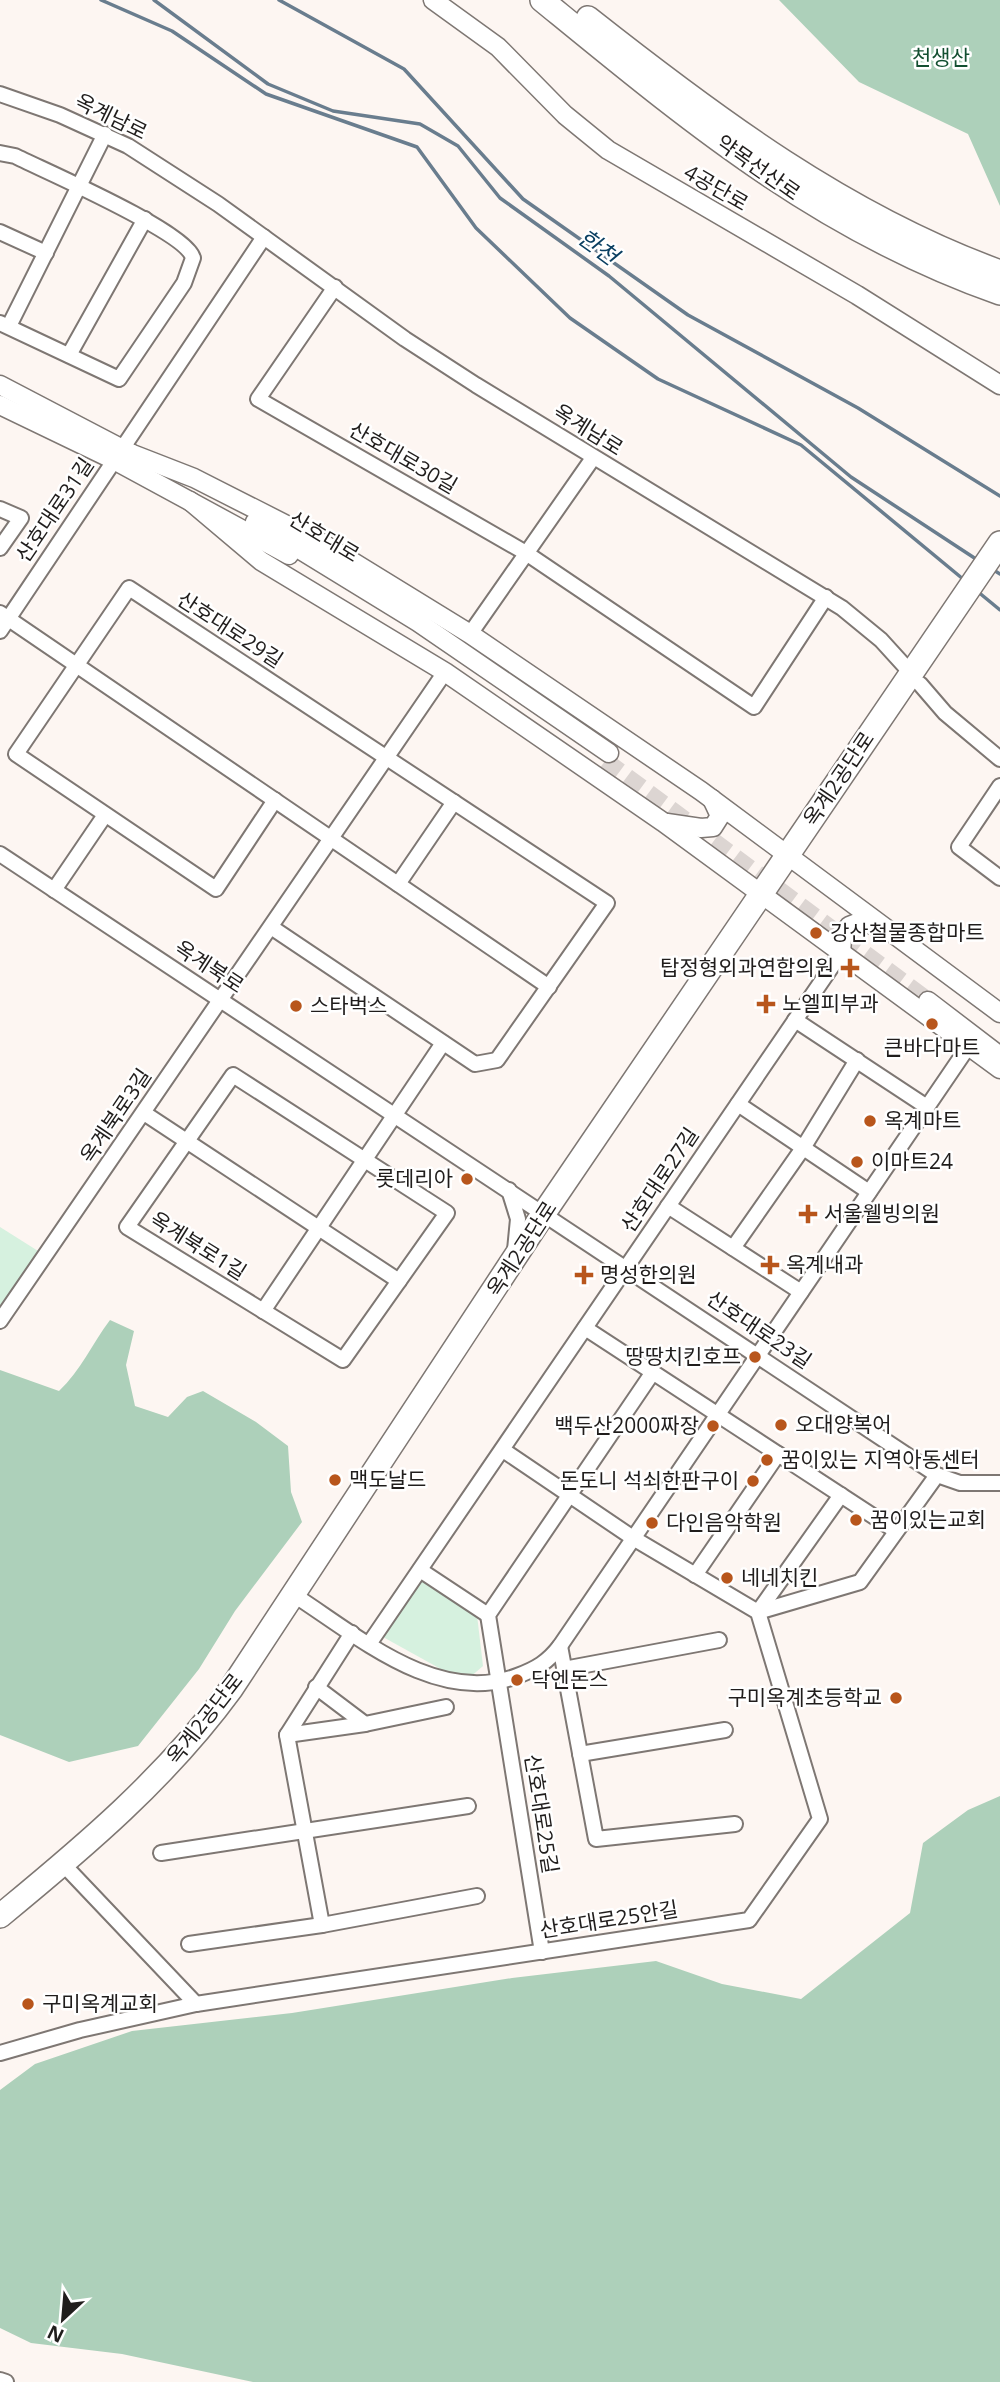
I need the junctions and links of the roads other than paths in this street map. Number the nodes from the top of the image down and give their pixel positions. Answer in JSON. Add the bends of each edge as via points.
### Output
{"nodes":[{"id":1,"x":433,"y":0,"type":"edge"},
{"id":2,"x":542,"y":0,"type":"edge"},
{"id":3,"x":566,"y":0,"type":"edge"},
{"id":4,"x":0,"y":94,"type":"edge"},
{"id":5,"x":105,"y":134,"type":"junction"},
{"id":6,"x":0,"y":153,"type":"edge"},
{"id":7,"x":79,"y":187,"type":"junction"},
{"id":8,"x":145,"y":219,"type":"junction"},
{"id":9,"x":0,"y":232,"type":"edge"},
{"id":10,"x":264,"y":237,"type":"junction"},
{"id":11,"x":46,"y":253,"type":"junction"},
{"id":12,"x":1000,"y":272,"type":"edge"},
{"id":13,"x":335,"y":287,"type":"junction"},
{"id":14,"x":1000,"y":293,"type":"edge"},
{"id":15,"x":5,"y":324,"type":"edge"},
{"id":16,"x":69,"y":355,"type":"junction"},
{"id":17,"x":0,"y":385,"type":"edge"},
{"id":18,"x":1000,"y":385,"type":"edge"},
{"id":19,"x":0,"y":405,"type":"edge"},
{"id":20,"x":118,"y":455,"type":"junction"},
{"id":21,"x":593,"y":458,"type":"junction"},
{"id":22,"x":190,"y":501,"type":"junction"},
{"id":23,"x":0,"y":509,"type":"edge"},
{"id":24,"x":1000,"y":543,"type":"edge"},
{"id":25,"x":0,"y":548,"type":"edge"},
{"id":26,"x":526,"y":553,"type":"junction"},
{"id":27,"x":1000,"y":567,"type":"edge"},
{"id":28,"x":826,"y":597,"type":"junction"},
{"id":29,"x":3,"y":621,"type":"edge"},
{"id":30,"x":470,"y":634,"type":"junction"},
{"id":31,"x":77,"y":665,"type":"junction"},
{"id":32,"x":445,"y":672,"type":"junction"},
{"id":33,"x":916,"y":679,"type":"junction"},
{"id":34,"x":386,"y":758,"type":"junction"},
{"id":35,"x":1000,"y":759,"type":"edge"},
{"id":36,"x":1000,"y":786,"type":"edge"},
{"id":37,"x":711,"y":798,"type":"junction"},
{"id":38,"x":275,"y":800,"type":"junction"},
{"id":39,"x":454,"y":802,"type":"junction"},
{"id":40,"x":105,"y":815,"type":"junction"},
{"id":41,"x":663,"y":822,"type":"junction"},
{"id":42,"x":331,"y":838,"type":"junction"},
{"id":43,"x":0,"y":855,"type":"edge"},
{"id":44,"x":794,"y":858,"type":"junction"},
{"id":45,"x":1000,"y":878,"type":"edge"},
{"id":46,"x":398,"y":884,"type":"junction"},
{"id":47,"x":54,"y":890,"type":"junction"},
{"id":48,"x":767,"y":899,"type":"junction"},
{"id":49,"x":271,"y":927,"type":"junction"},
{"id":50,"x":885,"y":929,"type":"junction"},
{"id":51,"x":841,"y":953,"type":"junction"},
{"id":52,"x":549,"y":987,"type":"junction"},
{"id":53,"x":221,"y":1000,"type":"junction"},
{"id":54,"x":998,"y":1007,"type":"edge"},
{"id":55,"x":795,"y":1020,"type":"junction"},
{"id":56,"x":443,"y":1042,"type":"junction"},
{"id":57,"x":1000,"y":1044,"type":"edge"},
{"id":58,"x":968,"y":1047,"type":"junction"},
{"id":59,"x":1000,"y":1056,"type":"edge"},
{"id":60,"x":857,"y":1060,"type":"junction"},
{"id":61,"x":1000,"y":1069,"type":"edge"},
{"id":62,"x":738,"y":1104,"type":"junction"},
{"id":63,"x":927,"y":1107,"type":"junction"},
{"id":64,"x":144,"y":1113,"type":"junction"},
{"id":65,"x":395,"y":1115,"type":"junction"},
{"id":66,"x":187,"y":1142,"type":"junction"},
{"id":67,"x":803,"y":1148,"type":"junction"},
{"id":68,"x":365,"y":1160,"type":"junction"},
{"id":69,"x":509,"y":1190,"type":"junction"},
{"id":70,"x":869,"y":1192,"type":"junction"},
{"id":71,"x":668,"y":1206,"type":"junction"},
{"id":72,"x":550,"y":1217,"type":"junction"},
{"id":73,"x":319,"y":1229,"type":"junction"},
{"id":74,"x":733,"y":1248,"type":"junction"},
{"id":75,"x":511,"y":1264,"type":"junction"},
{"id":76,"x":626,"y":1267,"type":"junction"},
{"id":77,"x":399,"y":1281,"type":"junction"},
{"id":78,"x":801,"y":1292,"type":"junction"},
{"id":79,"x":264,"y":1311,"type":"junction"},
{"id":80,"x":0,"y":1321,"type":"edge"},
{"id":81,"x":585,"y":1328,"type":"junction"},
{"id":82,"x":758,"y":1355,"type":"junction"},
{"id":83,"x":653,"y":1372,"type":"junction"},
{"id":84,"x":718,"y":1414,"type":"junction"},
{"id":85,"x":502,"y":1450,"type":"junction"},
{"id":86,"x":778,"y":1454,"type":"junction"},
{"id":87,"x":937,"y":1475,"type":"junction"},
{"id":88,"x":1000,"y":1483,"type":"edge"},
{"id":89,"x":841,"y":1495,"type":"junction"},
{"id":90,"x":570,"y":1496,"type":"junction"},
{"id":91,"x":896,"y":1531,"type":"junction"},
{"id":92,"x":633,"y":1538,"type":"junction"},
{"id":93,"x":420,"y":1570,"type":"junction"},
{"id":94,"x":695,"y":1575,"type":"junction"},
{"id":95,"x":299,"y":1598,"type":"junction"},
{"id":96,"x":758,"y":1612,"type":"junction"},
{"id":97,"x":488,"y":1615,"type":"junction"},
{"id":98,"x":352,"y":1633,"type":"junction"},
{"id":99,"x":719,"y":1640,"type":"dead end"},
{"id":100,"x":369,"y":1644,"type":"junction"},
{"id":101,"x":560,"y":1646,"type":"junction"},
{"id":102,"x":564,"y":1668,"type":"junction"},
{"id":103,"x":499,"y":1682,"type":"junction"},
{"id":104,"x":316,"y":1687,"type":"junction"},
{"id":105,"x":446,"y":1707,"type":"dead end"},
{"id":106,"x":365,"y":1724,"type":"junction"},
{"id":107,"x":726,"y":1730,"type":"dead end"},
{"id":108,"x":287,"y":1735,"type":"junction"},
{"id":109,"x":580,"y":1754,"type":"junction"},
{"id":110,"x":468,"y":1807,"type":"dead end"},
{"id":111,"x":735,"y":1824,"type":"dead end"},
{"id":112,"x":302,"y":1829,"type":"junction"},
{"id":113,"x":161,"y":1853,"type":"dead end"},
{"id":114,"x":67,"y":1868,"type":"junction"},
{"id":115,"x":477,"y":1896,"type":"dead end"},
{"id":116,"x":0,"y":1916,"type":"edge"},
{"id":117,"x":322,"y":1925,"type":"junction"},
{"id":118,"x":0,"y":1931,"type":"edge"},
{"id":119,"x":189,"y":1944,"type":"dead end"},
{"id":120,"x":542,"y":1952,"type":"junction"},
{"id":121,"x":196,"y":2004,"type":"junction"},
{"id":122,"x":0,"y":2053,"type":"edge"},
{"id":123,"x":0,"y":2380,"type":"edge"},
{"id":124,"x":6,"y":2382,"type":"edge"}],
"edges":[{"from":1,"to":18,"type":"street","name":"4공단로","via":[[498,47],[565,115],[608,150],[858,295]]},
{"from":2,"to":14,"type":"main road","name":"약목선산로","via":[[706,132],[814,207],[921,261]]},
{"from":3,"to":12,"type":"main road","name":"약목선산로","via":[[706,108],[812,182],[862,211]]},
{"from":4,"to":5,"type":"street","name":"옥계남로"},
{"from":5,"to":7,"type":"street"},
{"from":5,"to":10,"type":"street","name":"옥계남로","via":[[178,177]]},
{"from":6,"to":7,"type":"street","via":[[16,156]]},
{"from":7,"to":8,"type":"street"},
{"from":7,"to":11,"type":"street"},
{"from":8,"to":16,"type":"street"},
{"from":8,"to":16,"type":"street","via":[[192,251],[184,283],[119,379]]},
{"from":9,"to":11,"type":"street"},
{"from":10,"to":13,"type":"street","name":"옥계남로"},
{"from":10,"to":20,"type":"street","name":"산호대로31길"},
{"from":11,"to":15,"type":"street"},
{"from":13,"to":21,"type":"street","name":"옥계남로","via":[[405,339]]},
{"from":13,"to":26,"type":"street","name":"산호대로30길","via":[[258,399]]},
{"from":15,"to":16,"type":"street"},
{"from":17,"to":20,"type":"street","name":"산호대로"},
{"from":19,"to":20,"type":"street","name":"산호대로"},
{"from":20,"to":22,"type":"street","name":"산호대로"},
{"from":20,"to":22,"type":"street","name":"산호대로","via":[[228,506],[327,565],[537,701],[607,757],[381,607]]},
{"from":20,"to":29,"type":"street","name":"산호대로31길"},
{"from":20,"to":30,"type":"street","via":[[182,473],[323,543]]},
{"from":21,"to":26,"type":"street"},
{"from":21,"to":28,"type":"street","name":"옥계남로"},
{"from":22,"to":32,"type":"street","via":[[261,561]]},
{"from":23,"to":25,"type":"street","name":"산호대로31길","via":[[21,518]]},
{"from":24,"to":33,"type":"main road","name":"옥계2공단로"},
{"from":26,"to":28,"type":"street","name":"산호대로30길","via":[[754,707]]},
{"from":26,"to":30,"type":"street"},
{"from":27,"to":33,"type":"main road","name":"옥계2공단로"},
{"from":28,"to":33,"type":"street","name":"옥계남로","via":[[881,640]]},
{"from":29,"to":31,"type":"street"},
{"from":30,"to":37,"type":"street"},
{"from":31,"to":34,"type":"street","name":"산호대로29길","via":[[129,588]]},
{"from":31,"to":38,"type":"street"},
{"from":31,"to":40,"type":"street","name":"산호대로29길","via":[[16,754]]},
{"from":32,"to":34,"type":"street"},
{"from":32,"to":41,"type":"street"},
{"from":33,"to":35,"type":"street","name":"옥계남로","via":[[945,713]]},
{"from":33,"to":44,"type":"main road","name":"옥계2공단로"},
{"from":34,"to":39,"type":"street","name":"산호대로29길"},
{"from":34,"to":42,"type":"street"},
{"from":36,"to":45,"type":"street","via":[[959,847]]},
{"from":37,"to":41,"type":"street","via":[[720,816],[713,827]]},
{"from":37,"to":44,"type":"street"},
{"from":38,"to":40,"type":"street","name":"산호대로29길","via":[[216,889]]},
{"from":38,"to":42,"type":"street"},
{"from":39,"to":46,"type":"street"},
{"from":39,"to":52,"type":"street","name":"산호대로29길","via":[[607,903]]},
{"from":40,"to":47,"type":"street"},
{"from":41,"to":48,"type":"street"},
{"from":42,"to":46,"type":"street"},
{"from":42,"to":49,"type":"street"},
{"from":43,"to":47,"type":"street","name":"옥계북로"},
{"from":44,"to":48,"type":"main road","name":"옥계2공단로"},
{"from":44,"to":50,"type":"street"},
{"from":46,"to":52,"type":"street"},
{"from":47,"to":53,"type":"street","name":"옥계북로"},
{"from":48,"to":51,"type":"street"},
{"from":48,"to":72,"type":"main road","name":"옥계2공단로"},
{"from":49,"to":53,"type":"street"},
{"from":49,"to":56,"type":"street","name":"산호대로29길"},
{"from":50,"to":51,"type":"street","via":[[866,923],[849,926]]},
{"from":50,"to":54,"type":"street"},
{"from":51,"to":55,"type":"street","name":"산호대로27길"},
{"from":51,"to":58,"type":"street"},
{"from":52,"to":56,"type":"street","name":"산호대로29길","via":[[497,1060],[475,1064]]},
{"from":53,"to":64,"type":"street","name":"옥계북로3길"},
{"from":53,"to":65,"type":"street","name":"옥계북로"},
{"from":55,"to":60,"type":"street"},
{"from":55,"to":62,"type":"street","name":"산호대로27길"},
{"from":56,"to":65,"type":"street"},
{"from":57,"to":59,"type":"street","via":[[930,996]]},
{"from":58,"to":61,"type":"street"},
{"from":58,"to":63,"type":"street"},
{"from":60,"to":63,"type":"street"},
{"from":60,"to":67,"type":"street"},
{"from":62,"to":67,"type":"street"},
{"from":62,"to":71,"type":"street","name":"산호대로27길"},
{"from":63,"to":70,"type":"street"},
{"from":64,"to":66,"type":"street"},
{"from":64,"to":80,"type":"street","name":"옥계북로3길"},
{"from":65,"to":68,"type":"street"},
{"from":65,"to":69,"type":"street","name":"옥계북로"},
{"from":66,"to":68,"type":"street","name":"옥계북로1길","via":[[233,1075]]},
{"from":66,"to":73,"type":"street"},
{"from":66,"to":79,"type":"street","name":"옥계북로1길","via":[[127,1227]]},
{"from":67,"to":70,"type":"street"},
{"from":67,"to":74,"type":"street"},
{"from":68,"to":73,"type":"street"},
{"from":68,"to":77,"type":"street","name":"옥계북로1길","via":[[447,1213]]},
{"from":69,"to":72,"type":"street","name":"옥계북로"},
{"from":69,"to":75,"type":"street","via":[[518,1219]]},
{"from":70,"to":78,"type":"street"},
{"from":71,"to":74,"type":"street"},
{"from":71,"to":76,"type":"street","name":"산호대로27길"},
{"from":72,"to":75,"type":"main road","name":"옥계2공단로"},
{"from":72,"to":76,"type":"street","name":"산호대로23길"},
{"from":72,"to":95,"type":"main road","name":"옥계2공단로"},
{"from":73,"to":77,"type":"street"},
{"from":73,"to":79,"type":"street"},
{"from":74,"to":78,"type":"street"},
{"from":75,"to":95,"type":"main road","name":"옥계2공단로"},
{"from":76,"to":81,"type":"street","name":"산호대로27길"},
{"from":76,"to":82,"type":"street","name":"산호대로23길"},
{"from":77,"to":79,"type":"street","name":"옥계북로1길","via":[[342,1360]]},
{"from":78,"to":82,"type":"street"},
{"from":81,"to":83,"type":"street"},
{"from":81,"to":85,"type":"street","name":"산호대로27길"},
{"from":82,"to":84,"type":"street"},
{"from":82,"to":87,"type":"street","name":"산호대로23길"},
{"from":83,"to":84,"type":"street"},
{"from":83,"to":90,"type":"street"},
{"from":84,"to":86,"type":"street"},
{"from":84,"to":92,"type":"street"},
{"from":85,"to":90,"type":"street"},
{"from":85,"to":93,"type":"street","name":"산호대로27길"},
{"from":86,"to":89,"type":"street"},
{"from":86,"to":94,"type":"street"},
{"from":87,"to":88,"type":"street","name":"산호대로23길","via":[[960,1483]]},
{"from":87,"to":91,"type":"street"},
{"from":89,"to":91,"type":"street"},
{"from":89,"to":96,"type":"street"},
{"from":90,"to":92,"type":"street"},
{"from":90,"to":97,"type":"street"},
{"from":91,"to":96,"type":"street","via":[[860,1582]]},
{"from":92,"to":94,"type":"street"},
{"from":92,"to":101,"type":"street"},
{"from":93,"to":97,"type":"street"},
{"from":93,"to":100,"type":"street","name":"산호대로27길"},
{"from":94,"to":96,"type":"street"},
{"from":95,"to":98,"type":"street"},
{"from":95,"to":114,"type":"main road","name":"옥계2공단로","via":[[223,1718],[170,1780],[116,1834]]},
{"from":96,"to":120,"type":"street","name":"산호대로25안길","via":[[820,1819],[749,1920]]},
{"from":97,"to":103,"type":"street","name":"산호대로25길"},
{"from":98,"to":100,"type":"street"},
{"from":98,"to":104,"type":"street"},
{"from":99,"to":102,"type":"street"},
{"from":100,"to":103,"type":"street","via":[[421,1672],[446,1679]]},
{"from":101,"to":102,"type":"street"},
{"from":101,"to":103,"type":"street","via":[[540,1667]]},
{"from":102,"to":109,"type":"street"},
{"from":103,"to":120,"type":"street","name":"산호대로25길"},
{"from":104,"to":106,"type":"street"},
{"from":104,"to":108,"type":"street"},
{"from":105,"to":106,"type":"street"},
{"from":106,"to":108,"type":"street"},
{"from":107,"to":109,"type":"street"},
{"from":108,"to":112,"type":"street"},
{"from":109,"to":111,"type":"street","via":[[596,1839]]},
{"from":110,"to":112,"type":"street"},
{"from":112,"to":113,"type":"street"},
{"from":112,"to":117,"type":"street"},
{"from":114,"to":116,"type":"main road","name":"옥계2공단로"},
{"from":114,"to":118,"type":"main road","name":"옥계2공단로"},
{"from":114,"to":121,"type":"street"},
{"from":115,"to":117,"type":"street"},
{"from":117,"to":119,"type":"street"},
{"from":120,"to":121,"type":"street","name":"산호대로25안길"},
{"from":121,"to":122,"type":"street","name":"산호대로25안길"},
{"from":123,"to":124,"type":"street"}]}
